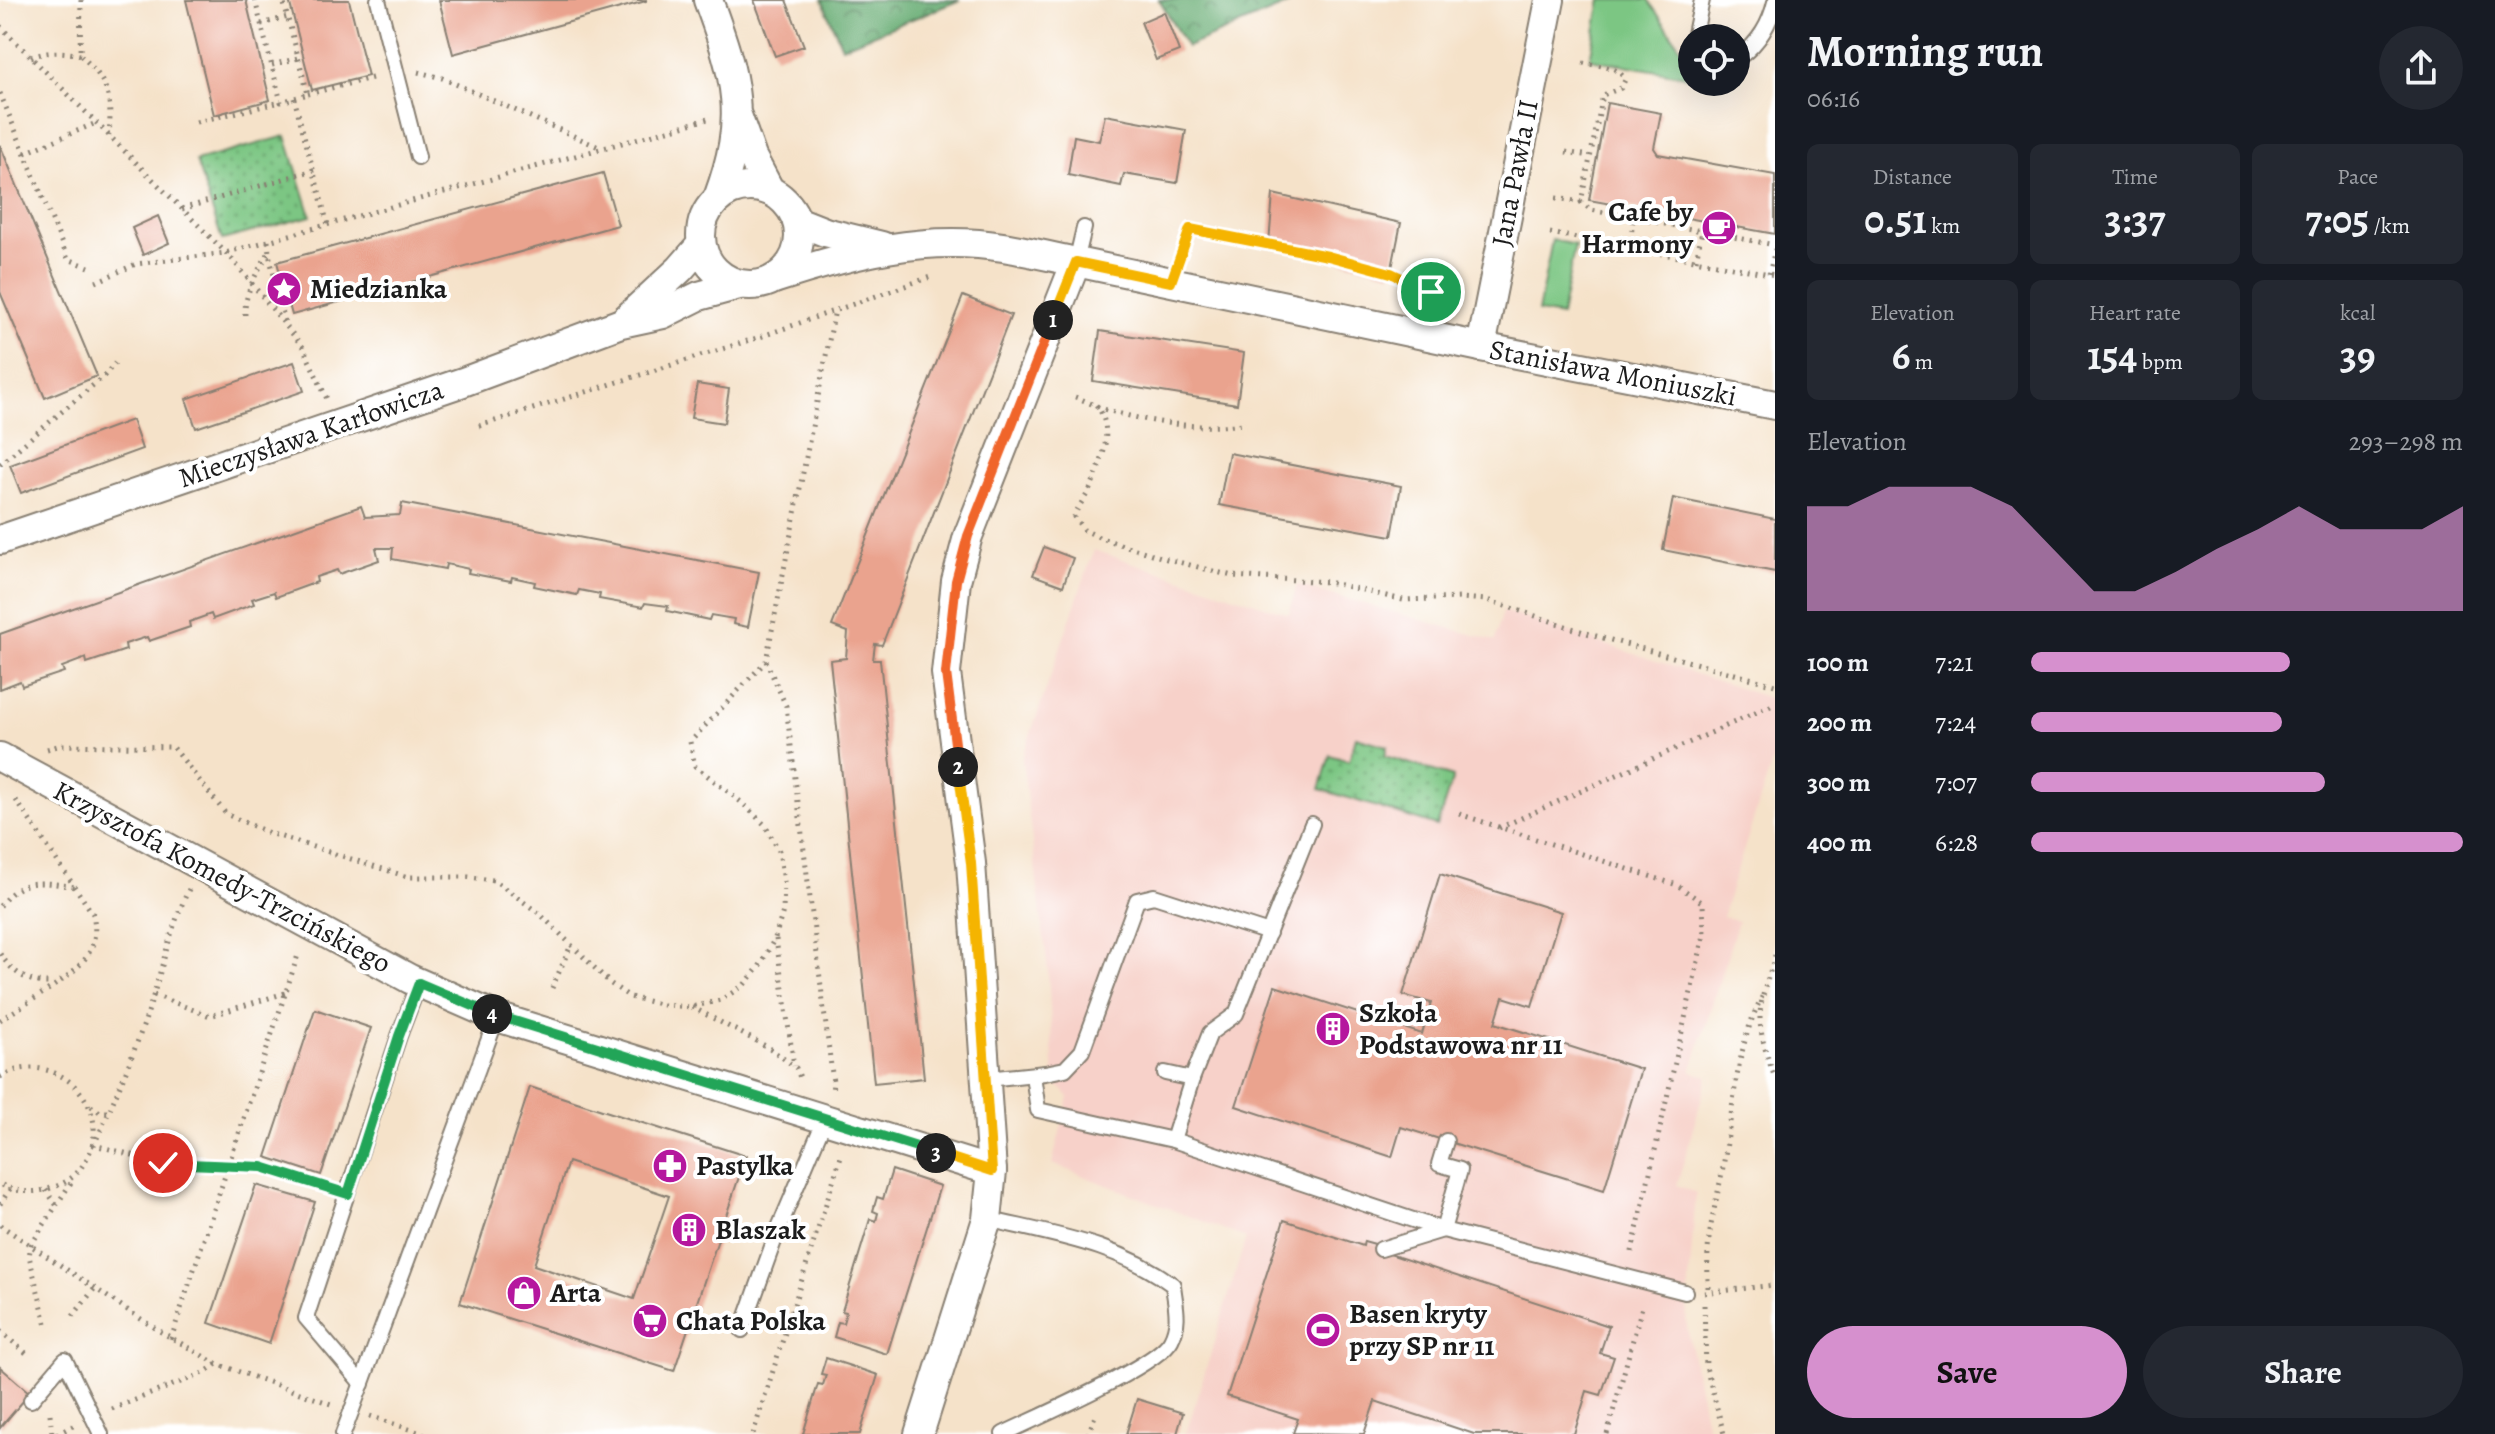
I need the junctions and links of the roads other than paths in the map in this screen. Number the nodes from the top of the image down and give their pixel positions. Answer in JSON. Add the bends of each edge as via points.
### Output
{"nodes":[{"id":1,"x":378,"y":0,"type":"edge"},
{"id":2,"x":708,"y":0,"type":"edge"},
{"id":3,"x":1550,"y":0,"type":"edge"},
{"id":4,"x":1702,"y":0,"type":"edge"},
{"id":5,"x":1775,"y":2,"type":"edge"},
{"id":6,"x":1697,"y":24,"type":"edge"},
{"id":7,"x":1750,"y":49,"type":"edge"},
{"id":8,"x":726,"y":117,"type":"junction"},
{"id":9,"x":418,"y":157,"type":"dead end"},
{"id":10,"x":770,"y":191,"type":"junction"},
{"id":11,"x":718,"y":198,"type":"junction"},
{"id":12,"x":797,"y":221,"type":"junction"},
{"id":13,"x":1084,"y":228,"type":"dead end"},
{"id":14,"x":701,"y":245,"type":"junction"},
{"id":15,"x":886,"y":247,"type":"junction"},
{"id":16,"x":1076,"y":262,"type":"junction"},
{"id":17,"x":777,"y":278,"type":"junction"},
{"id":18,"x":739,"y":285,"type":"junction"},
{"id":19,"x":621,"y":323,"type":"junction"},
{"id":20,"x":1481,"y":347,"type":"junction"},
{"id":21,"x":1775,"y":405,"type":"edge"},
{"id":22,"x":0,"y":540,"type":"edge"},
{"id":23,"x":11,"y":763,"type":"edge"},
{"id":24,"x":1312,"y":824,"type":"dead end"},
{"id":25,"x":1269,"y":933,"type":"junction"},
{"id":26,"x":419,"y":983,"type":"junction"},
{"id":27,"x":497,"y":1017,"type":"junction"},
{"id":28,"x":1165,"y":1073,"type":"dead end"},
{"id":29,"x":1033,"y":1075,"type":"junction"},
{"id":30,"x":987,"y":1079,"type":"junction"},
{"id":31,"x":1192,"y":1079,"type":"junction"},
{"id":32,"x":820,"y":1117,"type":"junction"},
{"id":33,"x":1173,"y":1140,"type":"junction"},
{"id":34,"x":1446,"y":1141,"type":"dead end"},
{"id":35,"x":992,"y":1171,"type":"junction"},
{"id":36,"x":987,"y":1219,"type":"junction"},
{"id":37,"x":1443,"y":1230,"type":"junction"},
{"id":38,"x":1381,"y":1249,"type":"dead end"},
{"id":39,"x":1685,"y":1292,"type":"dead end"},
{"id":40,"x":742,"y":1330,"type":"dead end"},
{"id":41,"x":362,"y":1384,"type":"junction"},
{"id":42,"x":31,"y":1400,"type":"dead end"},
{"id":43,"x":101,"y":1434,"type":"edge"},
{"id":44,"x":343,"y":1434,"type":"edge"},
{"id":45,"x":919,"y":1434,"type":"edge"},
{"id":46,"x":1003,"y":1434,"type":"edge"}],
"edges":[{"from":1,"to":9,"type":"lane"},
{"from":2,"to":8,"type":"street","via":[[737,93]]},
{"from":3,"to":20,"type":"street","name":"Jana Pawła II"},
{"from":4,"to":6,"type":"lane"},
{"from":5,"to":7,"type":"lane"},
{"from":8,"to":10,"type":"street"},
{"from":8,"to":11,"type":"street","via":[[727,174]]},
{"from":10,"to":11,"type":"street","via":[[734,189]]},
{"from":10,"to":12,"type":"street","via":[[787,203]]},
{"from":11,"to":14,"type":"street","via":[[703,220]]},
{"from":12,"to":15,"type":"street","name":"Stanisława Moniuszki"},
{"from":12,"to":17,"type":"street","via":[[797,253]]},
{"from":13,"to":16,"type":"lane"},
{"from":14,"to":18,"type":"street","via":[[722,277]]},
{"from":14,"to":19,"type":"street","name":"Mieczysława Karłowicza"},
{"from":15,"to":16,"type":"street","name":"Stanisława Moniuszki","via":[[1001,246]]},
{"from":15,"to":17,"type":"street","name":"Stanisława Moniuszki"},
{"from":16,"to":20,"type":"street","name":"Stanisława Moniuszki"},
{"from":16,"to":30,"type":"street","via":[[968,536],[956,581],[947,657],[971,863]]},
{"from":17,"to":18,"type":"street"},
{"from":18,"to":19,"type":"street","name":"Mieczysława Karłowicza","via":[[663,314]]},
{"from":19,"to":22,"type":"street","name":"Mieczysława Karłowicza"},
{"from":20,"to":21,"type":"street","name":"Stanisława Moniuszki"},
{"from":23,"to":26,"type":"street","name":"Krzysztofa Komedy-Trzcińskiego"},
{"from":24,"to":25,"type":"lane"},
{"from":25,"to":29,"type":"lane","via":[[1154,896],[1137,900],[1082,1051],[1065,1069]]},
{"from":25,"to":31,"type":"lane","via":[[1236,1014],[1210,1033]]},
{"from":26,"to":27,"type":"street","name":"Krzysztofa Komedy-Trzcińskiego"},
{"from":26,"to":41,"type":"lane","via":[[306,1318]]},
{"from":27,"to":32,"type":"street","name":"Krzysztofa Komedy-Trzcińskiego"},
{"from":27,"to":41,"type":"lane"},
{"from":28,"to":31,"type":"lane"},
{"from":29,"to":30,"type":"lane"},
{"from":29,"to":33,"type":"lane","via":[[1038,1110]]},
{"from":30,"to":35,"type":"street"},
{"from":31,"to":33,"type":"lane"},
{"from":32,"to":35,"type":"street","name":"Krzysztofa Komedy-Trzcińskiego"},
{"from":32,"to":40,"type":"lane"},
{"from":33,"to":37,"type":"lane"},
{"from":34,"to":37,"type":"lane","via":[[1439,1164],[1460,1170]]},
{"from":35,"to":36,"type":"street"},
{"from":36,"to":45,"type":"street"},
{"from":36,"to":46,"type":"lane","via":[[1110,1249],[1151,1269],[1173,1285],[1178,1323],[1170,1344],[1142,1366]]},
{"from":37,"to":38,"type":"lane"},
{"from":37,"to":39,"type":"lane"},
{"from":41,"to":44,"type":"lane"},
{"from":42,"to":43,"type":"lane","via":[[65,1360]]}]}
